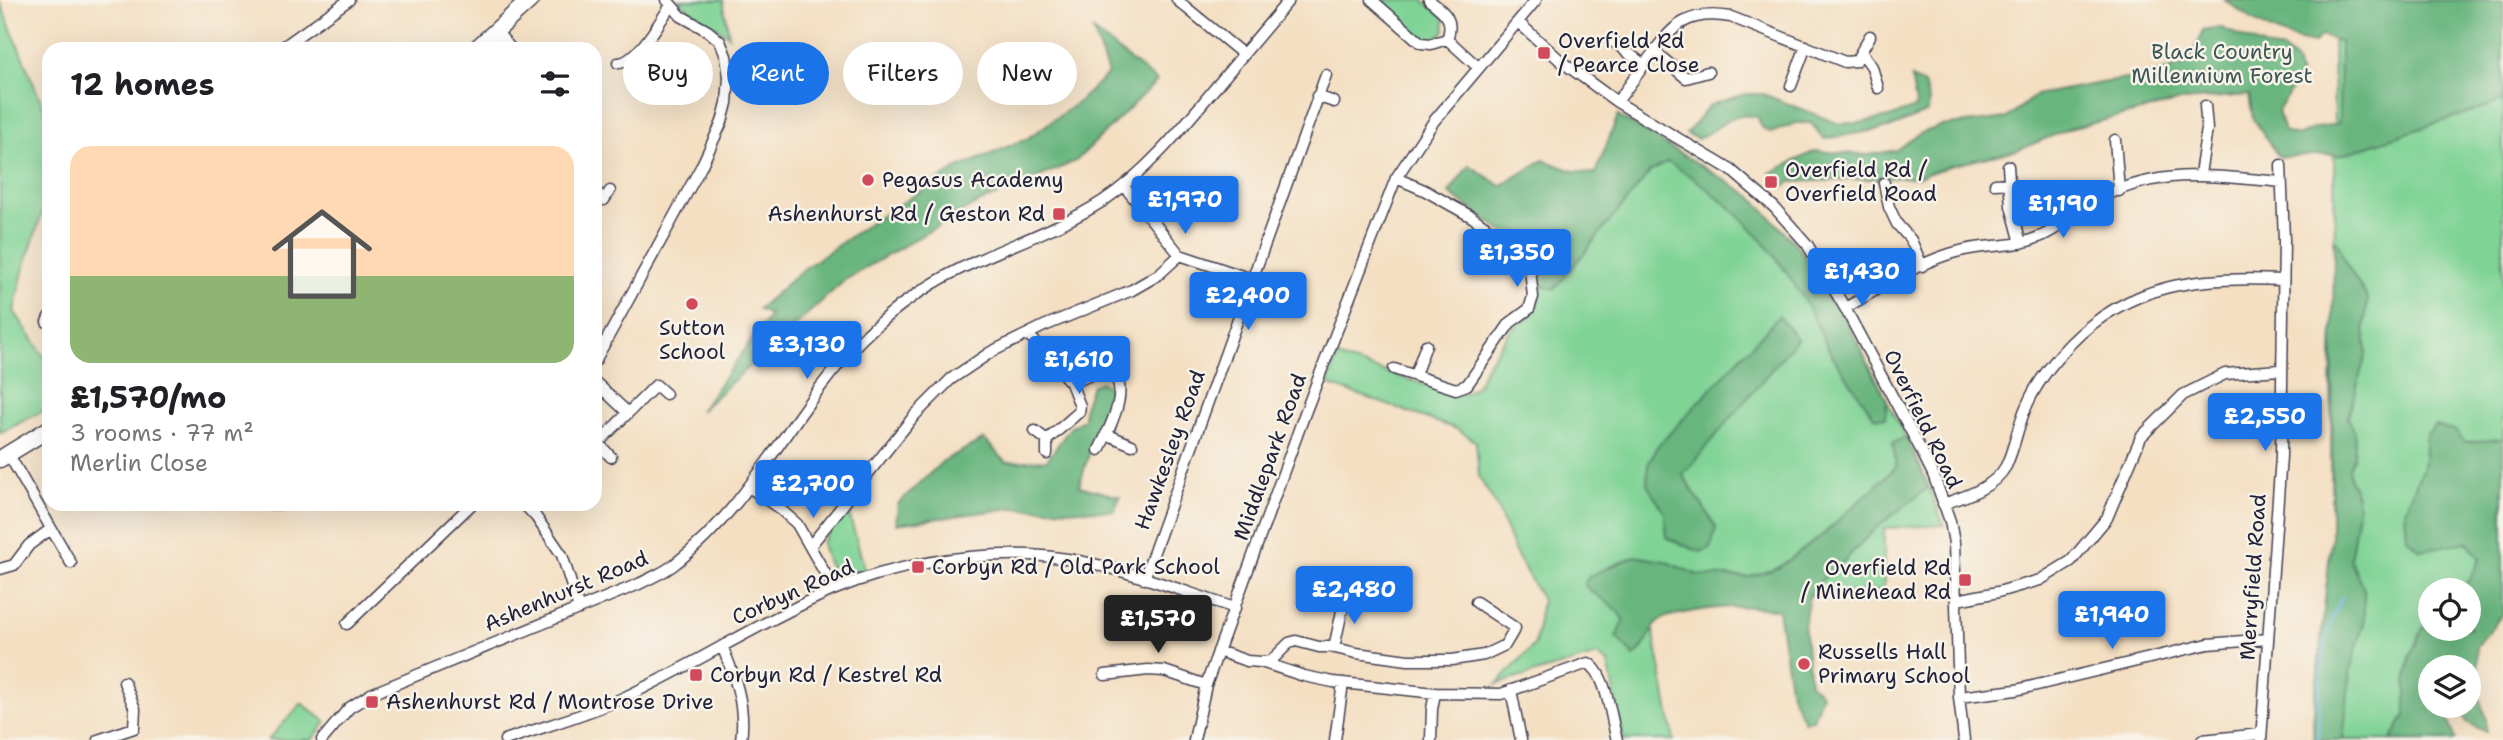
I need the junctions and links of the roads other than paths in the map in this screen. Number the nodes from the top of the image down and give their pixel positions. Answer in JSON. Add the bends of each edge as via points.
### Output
{"nodes":[{"id":1,"x":349,"y":0,"type":"edge"},
{"id":2,"x":541,"y":0,"type":"edge"},
{"id":3,"x":1177,"y":0,"type":"edge"},
{"id":4,"x":1289,"y":0,"type":"edge"},
{"id":5,"x":1372,"y":0,"type":"edge"},
{"id":6,"x":1429,"y":0,"type":"edge"},
{"id":7,"x":1536,"y":0,"type":"edge"},
{"id":8,"x":520,"y":3,"type":"edge"},
{"id":9,"x":669,"y":3,"type":"edge"},
{"id":10,"x":1518,"y":22,"type":"junction"},
{"id":11,"x":496,"y":32,"type":"junction"},
{"id":12,"x":1870,"y":36,"type":"dead end"},
{"id":13,"x":1447,"y":39,"type":"junction"},
{"id":14,"x":290,"y":42,"type":"edge"},
{"id":15,"x":484,"y":42,"type":"edge"},
{"id":16,"x":505,"y":42,"type":"edge"},
{"id":17,"x":1614,"y":42,"type":"dead end"},
{"id":18,"x":1806,"y":46,"type":"junction"},
{"id":19,"x":1654,"y":51,"type":"junction"},
{"id":20,"x":1862,"y":53,"type":"junction"},
{"id":21,"x":1244,"y":55,"type":"junction"},
{"id":22,"x":618,"y":63,"type":"dead end"},
{"id":23,"x":1644,"y":65,"type":"junction"},
{"id":24,"x":1479,"y":68,"type":"junction"},
{"id":25,"x":1708,"y":72,"type":"dead end"},
{"id":26,"x":1326,"y":75,"type":"dead end"},
{"id":27,"x":1790,"y":86,"type":"dead end"},
{"id":28,"x":1878,"y":88,"type":"dead end"},
{"id":29,"x":1317,"y":96,"type":"junction"},
{"id":30,"x":1334,"y":102,"type":"dead end"},
{"id":31,"x":1617,"y":102,"type":"junction"},
{"id":32,"x":2205,"y":106,"type":"dead end"},
{"id":33,"x":2115,"y":140,"type":"dead end"},
{"id":34,"x":2281,"y":165,"type":"dead end"},
{"id":35,"x":2008,"y":166,"type":"dead end"},
{"id":36,"x":2200,"y":174,"type":"junction"},
{"id":37,"x":1396,"y":178,"type":"junction"},
{"id":38,"x":2281,"y":182,"type":"junction"},
{"id":39,"x":1884,"y":183,"type":"dead end"},
{"id":40,"x":2009,"y":183,"type":"junction"},
{"id":41,"x":1996,"y":184,"type":"dead end"},
{"id":42,"x":1124,"y":186,"type":"junction"},
{"id":43,"x":610,"y":191,"type":"dead end"},
{"id":44,"x":2119,"y":191,"type":"junction"},
{"id":45,"x":602,"y":198,"type":"edge"},
{"id":46,"x":1485,"y":226,"type":"junction"},
{"id":47,"x":1473,"y":242,"type":"dead end"},
{"id":48,"x":2021,"y":243,"type":"junction"},
{"id":49,"x":1180,"y":255,"type":"junction"},
{"id":50,"x":1922,"y":266,"type":"junction"},
{"id":51,"x":1251,"y":279,"type":"junction"},
{"id":52,"x":2283,"y":280,"type":"junction"},
{"id":53,"x":1845,"y":308,"type":"junction"},
{"id":54,"x":1028,"y":334,"type":"junction"},
{"id":55,"x":1426,"y":345,"type":"dead end"},
{"id":56,"x":602,"y":348,"type":"edge"},
{"id":57,"x":1394,"y":369,"type":"dead end"},
{"id":58,"x":2280,"y":370,"type":"junction"},
{"id":59,"x":1415,"y":375,"type":"junction"},
{"id":60,"x":1071,"y":383,"type":"junction"},
{"id":61,"x":602,"y":389,"type":"edge"},
{"id":62,"x":666,"y":394,"type":"dead end"},
{"id":63,"x":627,"y":412,"type":"junction"},
{"id":64,"x":1035,"y":431,"type":"dead end"},
{"id":65,"x":42,"y":433,"type":"edge"},
{"id":66,"x":1106,"y":434,"type":"junction"},
{"id":67,"x":602,"y":439,"type":"edge"},
{"id":68,"x":1046,"y":440,"type":"junction"},
{"id":69,"x":1132,"y":445,"type":"dead end"},
{"id":70,"x":602,"y":447,"type":"edge"},
{"id":71,"x":1099,"y":450,"type":"dead end"},
{"id":72,"x":1047,"y":454,"type":"dead end"},
{"id":73,"x":5,"y":457,"type":"edge"},
{"id":74,"x":611,"y":457,"type":"dead end"},
{"id":75,"x":749,"y":487,"type":"junction"},
{"id":76,"x":1943,"y":504,"type":"junction"},
{"id":77,"x":465,"y":511,"type":"edge"},
{"id":78,"x":530,"y":511,"type":"edge"},
{"id":79,"x":51,"y":529,"type":"junction"},
{"id":80,"x":811,"y":545,"type":"junction"},
{"id":81,"x":71,"y":563,"type":"dead end"},
{"id":82,"x":0,"y":569,"type":"edge"},
{"id":83,"x":1144,"y":579,"type":"junction"},
{"id":84,"x":834,"y":589,"type":"junction"},
{"id":85,"x":1345,"y":597,"type":"dead end"},
{"id":86,"x":1957,"y":600,"type":"junction"},
{"id":87,"x":1476,"y":602,"type":"dead end"},
{"id":88,"x":579,"y":608,"type":"junction"},
{"id":89,"x":1235,"y":608,"type":"junction"},
{"id":90,"x":347,"y":624,"type":"dead end"},
{"id":91,"x":2267,"y":639,"type":"junction"},
{"id":92,"x":722,"y":646,"type":"junction"},
{"id":93,"x":1334,"y":648,"type":"junction"},
{"id":94,"x":1218,"y":651,"type":"junction"},
{"id":95,"x":1262,"y":662,"type":"junction"},
{"id":96,"x":1105,"y":675,"type":"dead end"},
{"id":97,"x":124,"y":682,"type":"dead end"},
{"id":98,"x":1343,"y":683,"type":"junction"},
{"id":99,"x":1206,"y":685,"type":"junction"},
{"id":100,"x":1511,"y":690,"type":"junction"},
{"id":101,"x":1435,"y":693,"type":"junction"},
{"id":102,"x":1959,"y":697,"type":"junction"},
{"id":103,"x":2261,"y":737,"type":"edge"},
{"id":104,"x":98,"y":740,"type":"edge"},
{"id":105,"x":324,"y":740,"type":"edge"},
{"id":106,"x":505,"y":740,"type":"edge"},
{"id":107,"x":741,"y":740,"type":"edge"},
{"id":108,"x":1194,"y":740,"type":"edge"},
{"id":109,"x":1335,"y":740,"type":"edge"},
{"id":110,"x":1431,"y":740,"type":"edge"},
{"id":111,"x":1521,"y":740,"type":"edge"},
{"id":112,"x":1617,"y":740,"type":"edge"},
{"id":113,"x":1964,"y":740,"type":"edge"},
{"id":114,"x":2202,"y":740,"type":"edge"}],
"edges":[{"from":1,"to":14,"type":"street"},
{"from":2,"to":8,"type":"main road"},
{"from":3,"to":21,"type":"street"},
{"from":4,"to":21,"type":"street","name":"Ashenhurst Road"},
{"from":5,"to":13,"type":"street","via":[[1420,43]]},
{"from":6,"to":13,"type":"street","via":[[1448,16]]},
{"from":7,"to":10,"type":"street","name":"Middlepark Road"},
{"from":8,"to":11,"type":"main road"},
{"from":9,"to":22,"type":"street","via":[[638,51],[630,60]]},
{"from":9,"to":56,"type":"street","via":[[720,41],[729,77],[727,103],[701,167]]},
{"from":10,"to":24,"type":"street","name":"Middlepark Road"},
{"from":10,"to":31,"type":"street","name":"Overfield Road"},
{"from":11,"to":15,"type":"main road"},
{"from":11,"to":16,"type":"street"},
{"from":12,"to":20,"type":"street"},
{"from":13,"to":24,"type":"street"},
{"from":17,"to":23,"type":"street"},
{"from":18,"to":19,"type":"street","via":[[1717,15],[1691,17],[1678,24]]},
{"from":18,"to":20,"type":"street","via":[[1845,62],[1856,61]]},
{"from":18,"to":27,"type":"street"},
{"from":19,"to":23,"type":"street"},
{"from":19,"to":25,"type":"street","via":[[1686,78]]},
{"from":20,"to":28,"type":"street"},
{"from":21,"to":42,"type":"street","name":"Ashenhurst Road","via":[[1150,164]]},
{"from":23,"to":31,"type":"street"},
{"from":24,"to":37,"type":"street","name":"Middlepark Road","via":[[1434,121]]},
{"from":26,"to":29,"type":"street","name":"Hawkesley Road"},
{"from":29,"to":30,"type":"street"},
{"from":29,"to":51,"type":"street","name":"Hawkesley Road"},
{"from":31,"to":53,"type":"street","name":"Overfield Road","via":[[1731,170],[1774,206],[1807,244]]},
{"from":32,"to":36,"type":"street","via":[[2207,129]]},
{"from":33,"to":44,"type":"street"},
{"from":34,"to":38,"type":"street","name":"Merryfield Road"},
{"from":35,"to":40,"type":"street"},
{"from":36,"to":38,"type":"street"},
{"from":36,"to":44,"type":"street","via":[[2154,178]]},
{"from":37,"to":46,"type":"street"},
{"from":37,"to":89,"type":"street","name":"Middlepark Road"},
{"from":38,"to":52,"type":"street","name":"Merryfield Road"},
{"from":39,"to":50,"type":"street","via":[[1889,206]]},
{"from":40,"to":41,"type":"street"},
{"from":40,"to":48,"type":"street"},
{"from":42,"to":49,"type":"street"},
{"from":42,"to":75,"type":"street","name":"Ashenhurst Road","via":[[1074,218],[937,281],[896,308],[860,340],[828,378]]},
{"from":43,"to":45,"type":"street"},
{"from":44,"to":48,"type":"street","via":[[2084,206],[2040,237]]},
{"from":46,"to":47,"type":"street"},
{"from":46,"to":59,"type":"street","via":[[1522,253],[1530,269],[1534,297],[1529,309],[1510,323],[1467,385],[1456,388]]},
{"from":48,"to":50,"type":"street","via":[[1962,250]]},
{"from":49,"to":51,"type":"street"},
{"from":49,"to":54,"type":"street","via":[[1132,290]]},
{"from":50,"to":53,"type":"street"},
{"from":51,"to":83,"type":"street","name":"Hawkesley Road"},
{"from":52,"to":58,"type":"street","name":"Merryfield Road"},
{"from":52,"to":76,"type":"street","via":[[2202,280],[2143,294],[2105,314],[2042,377],[2006,466],[1968,495]]},
{"from":53,"to":76,"type":"street","name":"Overfield Road","via":[[1933,474]]},
{"from":54,"to":60,"type":"street"},
{"from":54,"to":80,"type":"street","via":[[961,372],[923,407]]},
{"from":55,"to":59,"type":"street"},
{"from":57,"to":59,"type":"street"},
{"from":58,"to":86,"type":"street","via":[[2225,374],[2183,395],[2141,437],[2107,517],[2071,561],[2040,580]]},
{"from":58,"to":91,"type":"street","name":"Merryfield Road","via":[[2281,456]]},
{"from":60,"to":66,"type":"street","via":[[1097,372],[1115,375],[1121,390]]},
{"from":60,"to":68,"type":"street","via":[[1079,412]]},
{"from":61,"to":63,"type":"street"},
{"from":62,"to":63,"type":"street","via":[[656,385]]},
{"from":63,"to":67,"type":"street"},
{"from":64,"to":68,"type":"street"},
{"from":65,"to":73,"type":"main road"},
{"from":66,"to":69,"type":"street"},
{"from":66,"to":71,"type":"street"},
{"from":68,"to":72,"type":"street"},
{"from":70,"to":74,"type":"street"},
{"from":73,"to":79,"type":"street"},
{"from":75,"to":80,"type":"street","via":[[797,524]]},
{"from":75,"to":88,"type":"street","name":"Ashenhurst Road","via":[[675,565]]},
{"from":76,"to":86,"type":"street","name":"Overfield Road","via":[[1954,543]]},
{"from":77,"to":90,"type":"street"},
{"from":78,"to":88,"type":"street","via":[[562,555]]},
{"from":79,"to":81,"type":"street"},
{"from":79,"to":82,"type":"street","via":[[29,545],[14,565]]},
{"from":80,"to":84,"type":"street"},
{"from":83,"to":84,"type":"street","name":"Corbyn Road","via":[[1080,561],[1031,555],[976,556],[930,563]]},
{"from":83,"to":89,"type":"street","name":"Corbyn Road"},
{"from":84,"to":92,"type":"street","name":"Corbyn Road"},
{"from":85,"to":93,"type":"street"},
{"from":86,"to":102,"type":"street","name":"Overfield Road"},
{"from":87,"to":93,"type":"street","via":[[1516,628],[1505,645],[1484,654],[1408,660]]},
{"from":88,"to":105,"type":"street","name":"Ashenhurst Road","via":[[371,694],[349,708]]},
{"from":89,"to":94,"type":"street","name":"Middlepark Road"},
{"from":91,"to":102,"type":"street","via":[[2208,644],[2017,690]]},
{"from":91,"to":103,"type":"street","name":"Merryfield Road"},
{"from":92,"to":106,"type":"street","name":"Corbyn Road","via":[[623,698]]},
{"from":92,"to":107,"type":"street","via":[[740,697]]},
{"from":93,"to":95,"type":"street","via":[[1296,641]]},
{"from":94,"to":95,"type":"street"},
{"from":94,"to":99,"type":"street","name":"Middlepark Road"},
{"from":95,"to":98,"type":"street"},
{"from":96,"to":99,"type":"street","via":[[1164,671]]},
{"from":97,"to":104,"type":"street","via":[[135,709],[134,728]]},
{"from":98,"to":101,"type":"street"},
{"from":98,"to":109,"type":"street"},
{"from":99,"to":108,"type":"street","name":"Middlepark Road"},
{"from":100,"to":101,"type":"street","via":[[1501,694]]},
{"from":100,"to":111,"type":"street"},
{"from":100,"to":112,"type":"street","via":[[1588,663],[1602,681]]},
{"from":101,"to":110,"type":"street"},
{"from":102,"to":113,"type":"street","name":"Overfield Road"},
{"from":103,"to":114,"type":"street"}]}
